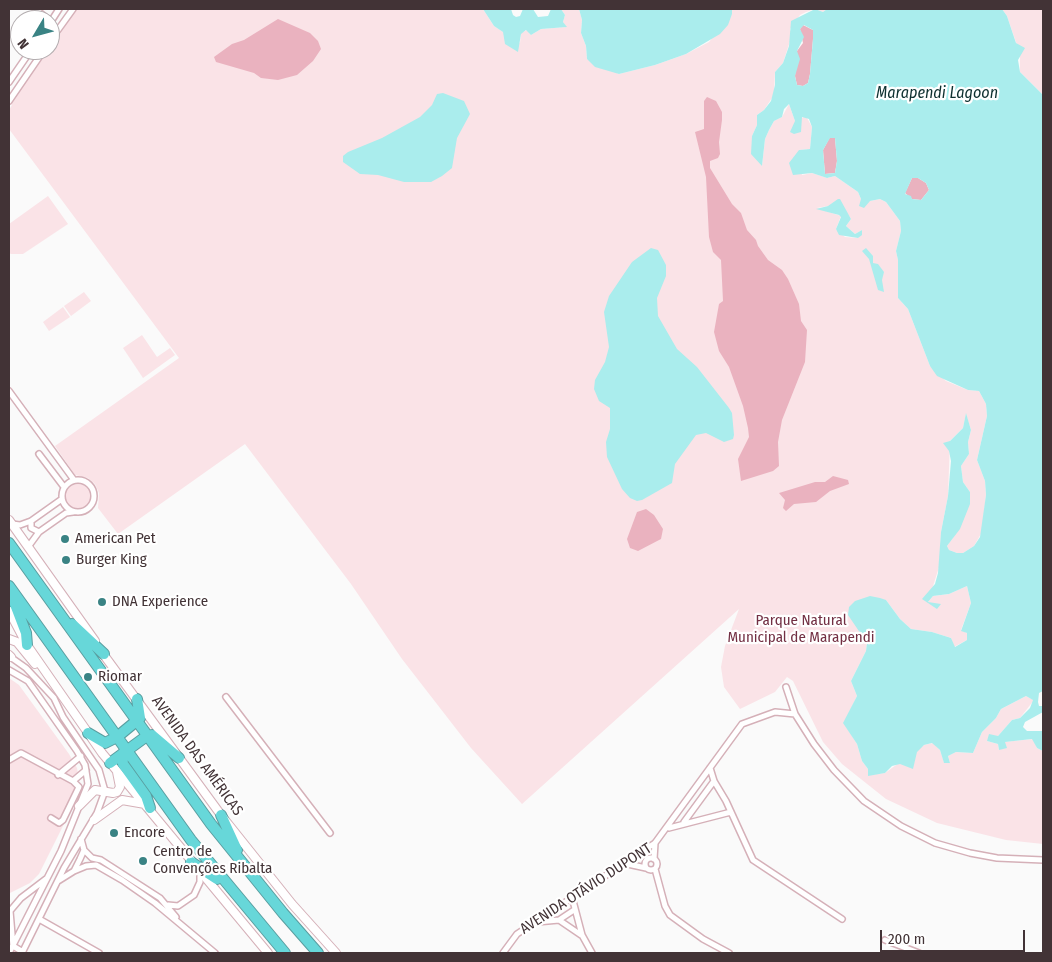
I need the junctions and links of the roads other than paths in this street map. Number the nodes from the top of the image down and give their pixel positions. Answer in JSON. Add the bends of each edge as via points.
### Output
{"nodes":[{"id":1,"x":72,"y":9,"type":"edge"},
{"id":2,"x":60,"y":26,"type":"edge"},
{"id":3,"x":24,"y":60,"type":"edge"},
{"id":4,"x":37,"y":60,"type":"edge"},
{"id":5,"x":9,"y":82,"type":"edge"},
{"id":6,"x":9,"y":102,"type":"edge"},
{"id":7,"x":9,"y":391,"type":"edge"},
{"id":8,"x":39,"y":454,"type":"dead end"},
{"id":9,"x":74,"y":480,"type":"junction"},
{"id":10,"x":64,"y":487,"type":"junction"},
{"id":11,"x":62,"y":499,"type":"junction"},
{"id":12,"x":73,"y":512,"type":"junction"},
{"id":13,"x":31,"y":521,"type":"junction"},
{"id":14,"x":10,"y":522,"type":"edge"},
{"id":15,"x":39,"y":532,"type":"junction"},
{"id":16,"x":9,"y":543,"type":"edge"},
{"id":17,"x":28,"y":547,"type":"junction"},
{"id":18,"x":9,"y":586,"type":"edge"},
{"id":19,"x":9,"y":592,"type":"edge"},
{"id":20,"x":9,"y":611,"type":"edge"},
{"id":21,"x":62,"y":618,"type":"junction"},
{"id":22,"x":9,"y":639,"type":"edge"},
{"id":23,"x":27,"y":645,"type":"junction"},
{"id":24,"x":104,"y":654,"type":"junction"},
{"id":25,"x":9,"y":656,"type":"edge"},
{"id":26,"x":9,"y":670,"type":"edge"},
{"id":27,"x":45,"y":670,"type":"junction"},
{"id":28,"x":43,"y":686,"type":"junction"},
{"id":29,"x":786,"y":687,"type":"dead end"},
{"id":30,"x":226,"y":697,"type":"dead end"},
{"id":31,"x":137,"y":699,"type":"junction"},
{"id":32,"x":45,"y":705,"type":"junction"},
{"id":33,"x":795,"y":714,"type":"junction"},
{"id":34,"x":136,"y":722,"type":"junction"},
{"id":35,"x":60,"y":726,"type":"junction"},
{"id":36,"x":88,"y":733,"type":"junction"},
{"id":37,"x":117,"y":737,"type":"junction"},
{"id":38,"x":147,"y":737,"type":"junction"},
{"id":39,"x":124,"y":752,"type":"junction"},
{"id":40,"x":81,"y":756,"type":"junction"},
{"id":41,"x":91,"y":758,"type":"junction"},
{"id":42,"x":179,"y":758,"type":"junction"},
{"id":43,"x":9,"y":760,"type":"edge"},
{"id":44,"x":113,"y":766,"type":"junction"},
{"id":45,"x":710,"y":768,"type":"junction"},
{"id":46,"x":86,"y":770,"type":"junction"},
{"id":47,"x":58,"y":774,"type":"junction"},
{"id":48,"x":73,"y":781,"type":"junction"},
{"id":49,"x":714,"y":781,"type":"junction"},
{"id":50,"x":105,"y":791,"type":"junction"},
{"id":51,"x":79,"y":806,"type":"junction"},
{"id":52,"x":148,"y":807,"type":"junction"},
{"id":53,"x":731,"y":812,"type":"junction"},
{"id":54,"x":221,"y":815,"type":"junction"},
{"id":55,"x":51,"y":818,"type":"dead end"},
{"id":56,"x":94,"y":820,"type":"junction"},
{"id":57,"x":684,"y":822,"type":"junction"},
{"id":58,"x":669,"y":828,"type":"junction"},
{"id":59,"x":330,"y":833,"type":"dead end"},
{"id":60,"x":81,"y":838,"type":"junction"},
{"id":61,"x":656,"y":843,"type":"junction"},
{"id":62,"x":84,"y":850,"type":"junction"},
{"id":63,"x":61,"y":851,"type":"junction"},
{"id":64,"x":92,"y":858,"type":"junction"},
{"id":65,"x":654,"y":859,"type":"junction"},
{"id":66,"x":68,"y":860,"type":"junction"},
{"id":67,"x":1043,"y":860,"type":"edge"},
{"id":68,"x":191,"y":862,"type":"junction"},
{"id":69,"x":623,"y":863,"type":"junction"},
{"id":70,"x":243,"y":864,"type":"junction"},
{"id":71,"x":91,"y":865,"type":"junction"},
{"id":72,"x":646,"y":868,"type":"junction"},
{"id":73,"x":655,"y":869,"type":"junction"},
{"id":74,"x":74,"y":871,"type":"junction"},
{"id":75,"x":200,"y":872,"type":"junction"},
{"id":76,"x":48,"y":877,"type":"junction"},
{"id":77,"x":57,"y":881,"type":"junction"},
{"id":78,"x":236,"y":894,"type":"junction"},
{"id":79,"x":572,"y":897,"type":"junction"},
{"id":80,"x":160,"y":898,"type":"junction"},
{"id":81,"x":155,"y":903,"type":"junction"},
{"id":82,"x":168,"y":905,"type":"junction"},
{"id":83,"x":574,"y":910,"type":"junction"},
{"id":84,"x":39,"y":919,"type":"junction"},
{"id":85,"x":842,"y":919,"type":"dead end"},
{"id":86,"x":559,"y":920,"type":"junction"},
{"id":87,"x":179,"y":922,"type":"junction"},
{"id":88,"x":535,"y":922,"type":"junction"},
{"id":89,"x":582,"y":935,"type":"junction"},
{"id":90,"x":885,"y":940,"type":"dead end"},
{"id":91,"x":13,"y":946,"type":"junction"},
{"id":92,"x":9,"y":953,"type":"edge"},
{"id":93,"x":22,"y":953,"type":"edge"},
{"id":94,"x":98,"y":953,"type":"edge"},
{"id":95,"x":215,"y":953,"type":"edge"},
{"id":96,"x":268,"y":953,"type":"edge"},
{"id":97,"x":285,"y":953,"type":"edge"},
{"id":98,"x":318,"y":953,"type":"edge"},
{"id":99,"x":336,"y":953,"type":"edge"},
{"id":100,"x":503,"y":953,"type":"edge"},
{"id":101,"x":592,"y":953,"type":"edge"},
{"id":102,"x":729,"y":953,"type":"edge"},
{"id":103,"x":919,"y":953,"type":"edge"}],
"edges":[{"from":1,"to":2,"type":"street"},
{"from":3,"to":5,"type":"street"},
{"from":4,"to":6,"type":"street"},
{"from":7,"to":9,"type":"street"},
{"from":8,"to":10,"type":"street"},
{"from":9,"to":10,"type":"street"},
{"from":9,"to":12,"type":"street","via":[[89,484],[94,499],[90,508]]},
{"from":10,"to":11,"type":"street"},
{"from":11,"to":12,"type":"street"},
{"from":11,"to":13,"type":"street"},
{"from":12,"to":15,"type":"street","via":[[66,513]]},
{"from":13,"to":14,"type":"street","via":[[20,525]]},
{"from":13,"to":15,"type":"street","via":[[31,528]]},
{"from":14,"to":17,"type":"main road","name":"AVENIDA DAS AMÉRICAS"},
{"from":15,"to":17,"type":"street"},
{"from":16,"to":21,"type":"highway","name":"AVENIDA DAS AMÉRICAS"},
{"from":17,"to":24,"type":"main road","name":"AVENIDA DAS AMÉRICAS"},
{"from":18,"to":37,"type":"highway"},
{"from":19,"to":23,"type":"highway","via":[[26,633]]},
{"from":20,"to":23,"type":"main road"},
{"from":21,"to":24,"type":"highway"},
{"from":21,"to":34,"type":"highway","name":"AVENIDA DAS AMÉRICAS"},
{"from":22,"to":27,"type":"main road","via":[[17,642],[34,663]]},
{"from":23,"to":27,"type":"main road"},
{"from":24,"to":31,"type":"main road","name":"AVENIDA DAS AMÉRICAS"},
{"from":25,"to":28,"type":"street"},
{"from":26,"to":32,"type":"street","via":[[28,681]]},
{"from":27,"to":36,"type":"main road"},
{"from":28,"to":32,"type":"street","via":[[52,701]]},
{"from":28,"to":41,"type":"street"},
{"from":29,"to":33,"type":"street"},
{"from":30,"to":59,"type":"street"},
{"from":31,"to":34,"type":"highway","via":[[140,715]]},
{"from":31,"to":42,"type":"main road","name":"AVENIDA DAS AMÉRICAS"},
{"from":32,"to":35,"type":"street"},
{"from":33,"to":45,"type":"street","name":"AVENIDA OTÁVIO DUPONT","via":[[776,712],[742,724]]},
{"from":33,"to":67,"type":"street","via":[[849,788],[901,826],[935,843],[970,854]]},
{"from":34,"to":37,"type":"highway"},
{"from":34,"to":38,"type":"highway","name":"AVENIDA DAS AMÉRICAS"},
{"from":35,"to":40,"type":"street"},
{"from":35,"to":41,"type":"street","via":[[61,722],[64,723]]},
{"from":36,"to":37,"type":"highway","via":[[105,743]]},
{"from":36,"to":44,"type":"main road"},
{"from":37,"to":39,"type":"highway"},
{"from":38,"to":39,"type":"highway"},
{"from":38,"to":42,"type":"highway","via":[[156,737]]},
{"from":38,"to":70,"type":"highway","name":"AVENIDA DAS AMÉRICAS"},
{"from":39,"to":44,"type":"highway"},
{"from":39,"to":52,"type":"highway","via":[[123,764],[146,796]]},
{"from":39,"to":78,"type":"highway"},
{"from":40,"to":46,"type":"street"},
{"from":40,"to":47,"type":"street"},
{"from":41,"to":50,"type":"street","via":[[103,776]]},
{"from":42,"to":54,"type":"main road","name":"AVENIDA DAS AMÉRICAS"},
{"from":43,"to":47,"type":"street","via":[[21,753]]},
{"from":44,"to":50,"type":"main road","via":[[119,790],[113,793]]},
{"from":44,"to":52,"type":"main road"},
{"from":45,"to":49,"type":"street"},
{"from":45,"to":58,"type":"street","name":"AVENIDA OTÁVIO DUPONT"},
{"from":46,"to":48,"type":"street"},
{"from":46,"to":51,"type":"street","via":[[88,784]]},
{"from":47,"to":48,"type":"street"},
{"from":48,"to":55,"type":"street","via":[[79,787],[64,820],[59,822]]},
{"from":49,"to":53,"type":"street"},
{"from":49,"to":57,"type":"street"},
{"from":50,"to":51,"type":"main road","via":[[91,792]]},
{"from":50,"to":56,"type":"street"},
{"from":51,"to":63,"type":"street"},
{"from":52,"to":56,"type":"main road","via":[[122,800]]},
{"from":52,"to":68,"type":"main road"},
{"from":53,"to":57,"type":"street"},
{"from":53,"to":85,"type":"street","via":[[753,860]]},
{"from":54,"to":70,"type":"highway"},
{"from":54,"to":99,"type":"main road","name":"AVENIDA DAS AMÉRICAS"},
{"from":56,"to":60,"type":"street"},
{"from":57,"to":58,"type":"street"},
{"from":58,"to":61,"type":"street","name":"AVENIDA OTÁVIO DUPONT"},
{"from":60,"to":62,"type":"street"},
{"from":60,"to":66,"type":"street"},
{"from":61,"to":65,"type":"street"},
{"from":61,"to":69,"type":"street","name":"AVENIDA OTÁVIO DUPONT"},
{"from":62,"to":64,"type":"street"},
{"from":62,"to":74,"type":"street"},
{"from":63,"to":66,"type":"street"},
{"from":63,"to":76,"type":"street"},
{"from":64,"to":71,"type":"street"},
{"from":64,"to":80,"type":"street","via":[[101,860]]},
{"from":65,"to":72,"type":"street","via":[[646,860]]},
{"from":65,"to":73,"type":"street","via":[[657,863]]},
{"from":66,"to":77,"type":"street"},
{"from":68,"to":75,"type":"main road"},
{"from":68,"to":78,"type":"highway"},
{"from":69,"to":72,"type":"street"},
{"from":69,"to":79,"type":"street","name":"AVENIDA OTÁVIO DUPONT"},
{"from":70,"to":98,"type":"highway","name":"AVENIDA DAS AMÉRICAS"},
{"from":71,"to":74,"type":"street"},
{"from":71,"to":81,"type":"street","via":[[122,880]]},
{"from":72,"to":73,"type":"street"},
{"from":73,"to":102,"type":"street","via":[[670,915]]},
{"from":74,"to":77,"type":"street"},
{"from":75,"to":82,"type":"street","via":[[200,882],[194,895],[178,906]]},
{"from":75,"to":96,"type":"main road"},
{"from":76,"to":91,"type":"street"},
{"from":76,"to":91,"type":"street","via":[[10,911]]},
{"from":77,"to":84,"type":"street"},
{"from":78,"to":97,"type":"highway"},
{"from":79,"to":83,"type":"street"},
{"from":79,"to":88,"type":"street","name":"AVENIDA OTÁVIO DUPONT"},
{"from":80,"to":81,"type":"street"},
{"from":80,"to":82,"type":"street"},
{"from":81,"to":87,"type":"street"},
{"from":82,"to":87,"type":"street"},
{"from":83,"to":86,"type":"street"},
{"from":83,"to":89,"type":"street"},
{"from":84,"to":93,"type":"street"},
{"from":84,"to":94,"type":"street"},
{"from":86,"to":88,"type":"street"},
{"from":86,"to":89,"type":"street"},
{"from":87,"to":95,"type":"street"},
{"from":88,"to":100,"type":"street","name":"AVENIDA OTÁVIO DUPONT","via":[[516,934]]},
{"from":89,"to":101,"type":"street"},
{"from":90,"to":103,"type":"street"},
{"from":91,"to":92,"type":"street"},
{"from":91,"to":93,"type":"street"}]}
